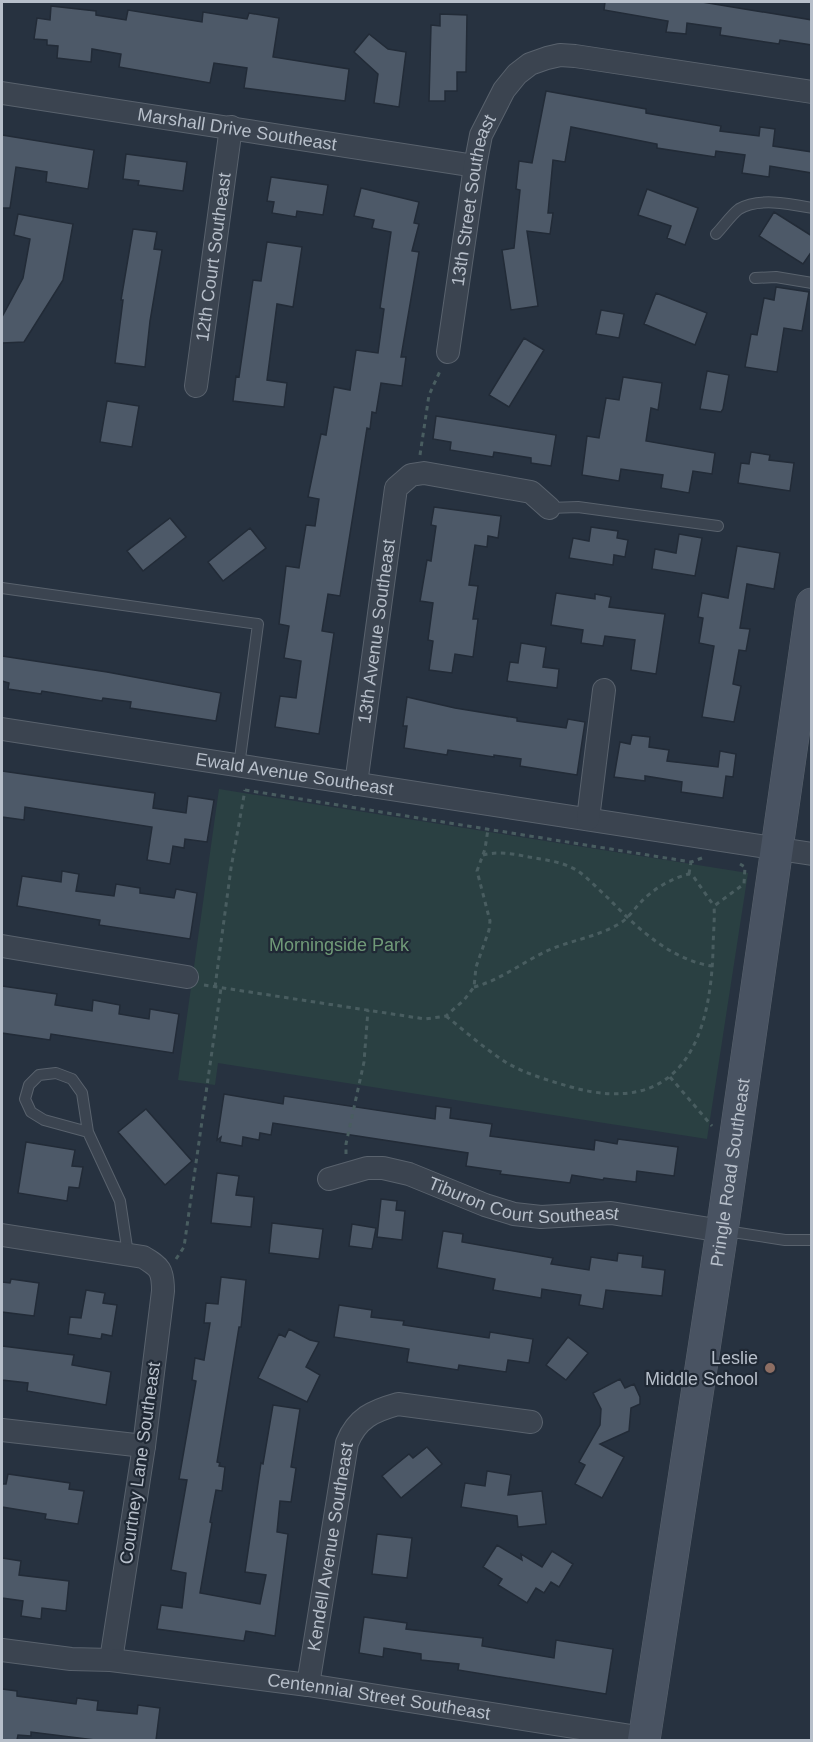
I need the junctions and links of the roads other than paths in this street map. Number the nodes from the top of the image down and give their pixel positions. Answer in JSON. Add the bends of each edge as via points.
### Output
{"nodes":[{"id":1,"x":812,"y":92,"type":"edge"},
{"id":2,"x":2,"y":93,"type":"edge"},
{"id":3,"x":231,"y":128,"type":"junction"},
{"id":4,"x":475,"y":166,"type":"junction"},
{"id":5,"x":812,"y":208,"type":"edge"},
{"id":6,"x":716,"y":234,"type":"dead end"},
{"id":7,"x":755,"y":278,"type":"dead end"},
{"id":8,"x":812,"y":283,"type":"edge"},
{"id":9,"x":448,"y":352,"type":"road end"},
{"id":10,"x":196,"y":386,"type":"dead end"},
{"id":11,"x":549,"y":508,"type":"joint"},
{"id":12,"x":718,"y":526,"type":"dead end"},
{"id":13,"x":2,"y":588,"type":"edge"},
{"id":14,"x":812,"y":604,"type":"edge"},
{"id":15,"x":604,"y":690,"type":"dead end"},
{"id":16,"x":2,"y":729,"type":"edge"},
{"id":17,"x":239,"y":766,"type":"junction"},
{"id":18,"x":356,"y":784,"type":"junction"},
{"id":19,"x":588,"y":819,"type":"junction"},
{"id":20,"x":777,"y":849,"type":"junction"},
{"id":21,"x":812,"y":854,"type":"edge"},
{"id":22,"x":2,"y":946,"type":"edge"},
{"id":23,"x":187,"y":976,"type":"road end"},
{"id":24,"x":88,"y":1132,"type":"junction"},
{"id":25,"x":337,"y":1177,"type":"road end"},
{"id":26,"x":722,"y":1231,"type":"junction"},
{"id":27,"x":2,"y":1235,"type":"edge"},
{"id":28,"x":812,"y":1240,"type":"edge"},
{"id":29,"x":128,"y":1254,"type":"junction"},
{"id":30,"x":531,"y":1422,"type":"dead end"},
{"id":31,"x":2,"y":1430,"type":"edge"},
{"id":32,"x":144,"y":1446,"type":"junction"},
{"id":33,"x":2,"y":1650,"type":"edge"},
{"id":34,"x":111,"y":1660,"type":"junction"},
{"id":35,"x":308,"y":1685,"type":"junction"},
{"id":36,"x":644,"y":1739,"type":"edge"}],
"edges":[{"from":1,"to":4,"type":"street","name":"13th Street Southeast","via":[[560,55],[530,64],[504,90],[481,135]]},
{"from":2,"to":3,"type":"street","name":"Marshall Drive Southeast"},
{"from":3,"to":4,"type":"street","name":"Marshall Drive Southeast"},
{"from":3,"to":10,"type":"street","name":"12th Court Southeast"},
{"from":4,"to":9,"type":"street","name":"13th Street Southeast"},
{"from":5,"to":6,"type":"lane","via":[[774,202],[754,204],[740,209]]},
{"from":7,"to":8,"type":"lane"},
{"from":11,"to":12,"type":"lane","via":[[578,507]]},
{"from":11,"to":18,"type":"street","name":"13th Avenue Southeast","via":[[531,492],[424,473],[410,477],[396,488]]},
{"from":13,"to":17,"type":"lane","via":[[258,624]]},
{"from":14,"to":20,"type":"main road","name":"Pringle Road Southeast"},
{"from":15,"to":19,"type":"street"},
{"from":16,"to":17,"type":"street","name":"Ewald Avenue Southeast"},
{"from":17,"to":18,"type":"street","name":"Ewald Avenue Southeast"},
{"from":18,"to":19,"type":"street","name":"Ewald Avenue Southeast"},
{"from":19,"to":20,"type":"street","name":"Ewald Avenue Southeast"},
{"from":20,"to":21,"type":"street","name":"Ewald Avenue Southeast"},
{"from":20,"to":26,"type":"main road","name":"Pringle Road Southeast"},
{"from":22,"to":23,"type":"street"},
{"from":24,"to":24,"type":"lane","via":[[82,1093],[72,1079],[56,1073],[39,1075],[29,1085],[25,1099],[31,1112],[44,1120]]},
{"from":24,"to":29,"type":"lane","via":[[120,1201]]},
{"from":25,"to":26,"type":"street","name":"Tiburon Court Southeast","via":[[367,1168],[383,1168],[514,1214],[541,1217],[611,1213]]},
{"from":26,"to":28,"type":"lane"},
{"from":26,"to":36,"type":"main road","name":"Pringle Road Southeast"},
{"from":27,"to":29,"type":"street"},
{"from":29,"to":32,"type":"street","name":"Courtney Lane Southeast","via":[[158,1266],[163,1276]]},
{"from":30,"to":35,"type":"street","name":"Kendell Avenue Southeast","via":[[398,1404],[379,1409],[353,1429],[347,1443]]},
{"from":31,"to":32,"type":"street"},
{"from":32,"to":34,"type":"street","name":"Courtney Lane Southeast"},
{"from":33,"to":34,"type":"street","name":"Centennial Street Southeast"},
{"from":34,"to":35,"type":"street","name":"Centennial Street Southeast"},
{"from":35,"to":36,"type":"street","name":"Centennial Street Southeast"}]}
